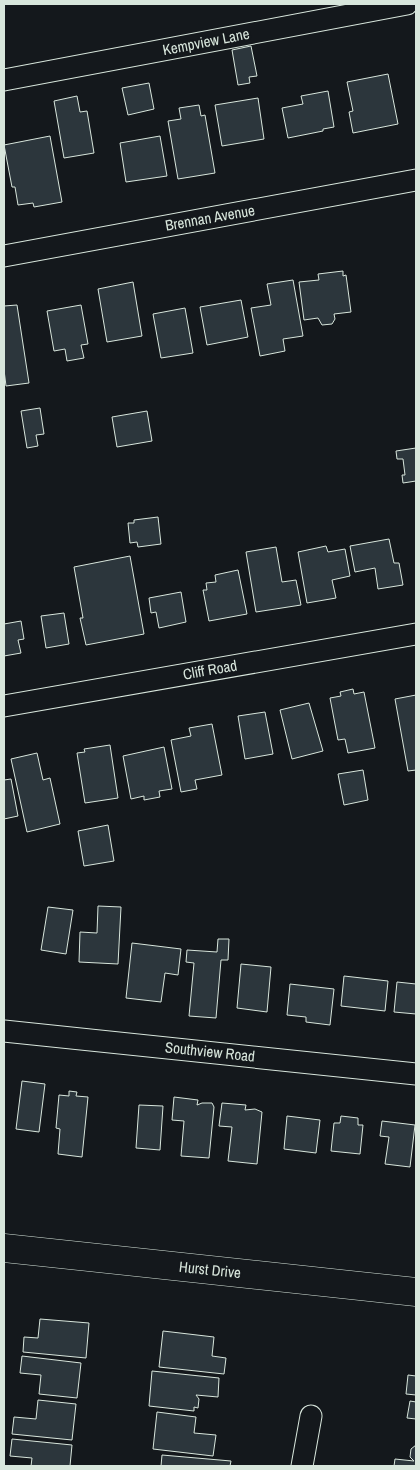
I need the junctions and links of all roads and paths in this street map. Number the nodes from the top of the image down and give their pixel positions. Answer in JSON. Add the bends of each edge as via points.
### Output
{"nodes":[{"id":1,"x":407,"y":4,"type":"edge"},
{"id":2,"x":4,"y":80,"type":"edge"},
{"id":3,"x":416,"y":180,"type":"edge"},
{"id":4,"x":4,"y":256,"type":"edge"},
{"id":5,"x":416,"y":634,"type":"edge"},
{"id":6,"x":4,"y":706,"type":"edge"},
{"id":7,"x":4,"y":1031,"type":"edge"},
{"id":8,"x":416,"y":1074,"type":"edge"},
{"id":9,"x":4,"y":1248,"type":"edge"},
{"id":10,"x":416,"y":1292,"type":"edge"},
{"id":11,"x":311,"y":1416,"type":"dead end"},
{"id":12,"x":302,"y":1466,"type":"edge"}],
"edges":[{"from":1,"to":2,"type":"street","name":"Kempview Lane"},
{"from":3,"to":4,"type":"street","name":"Brennan Avenue"},
{"from":5,"to":6,"type":"street","name":"Cliff Road"},
{"from":7,"to":8,"type":"street","name":"Southview Road"},
{"from":9,"to":10,"type":"street","name":"Hurst Drive"},
{"from":11,"to":12,"type":"street"}]}
